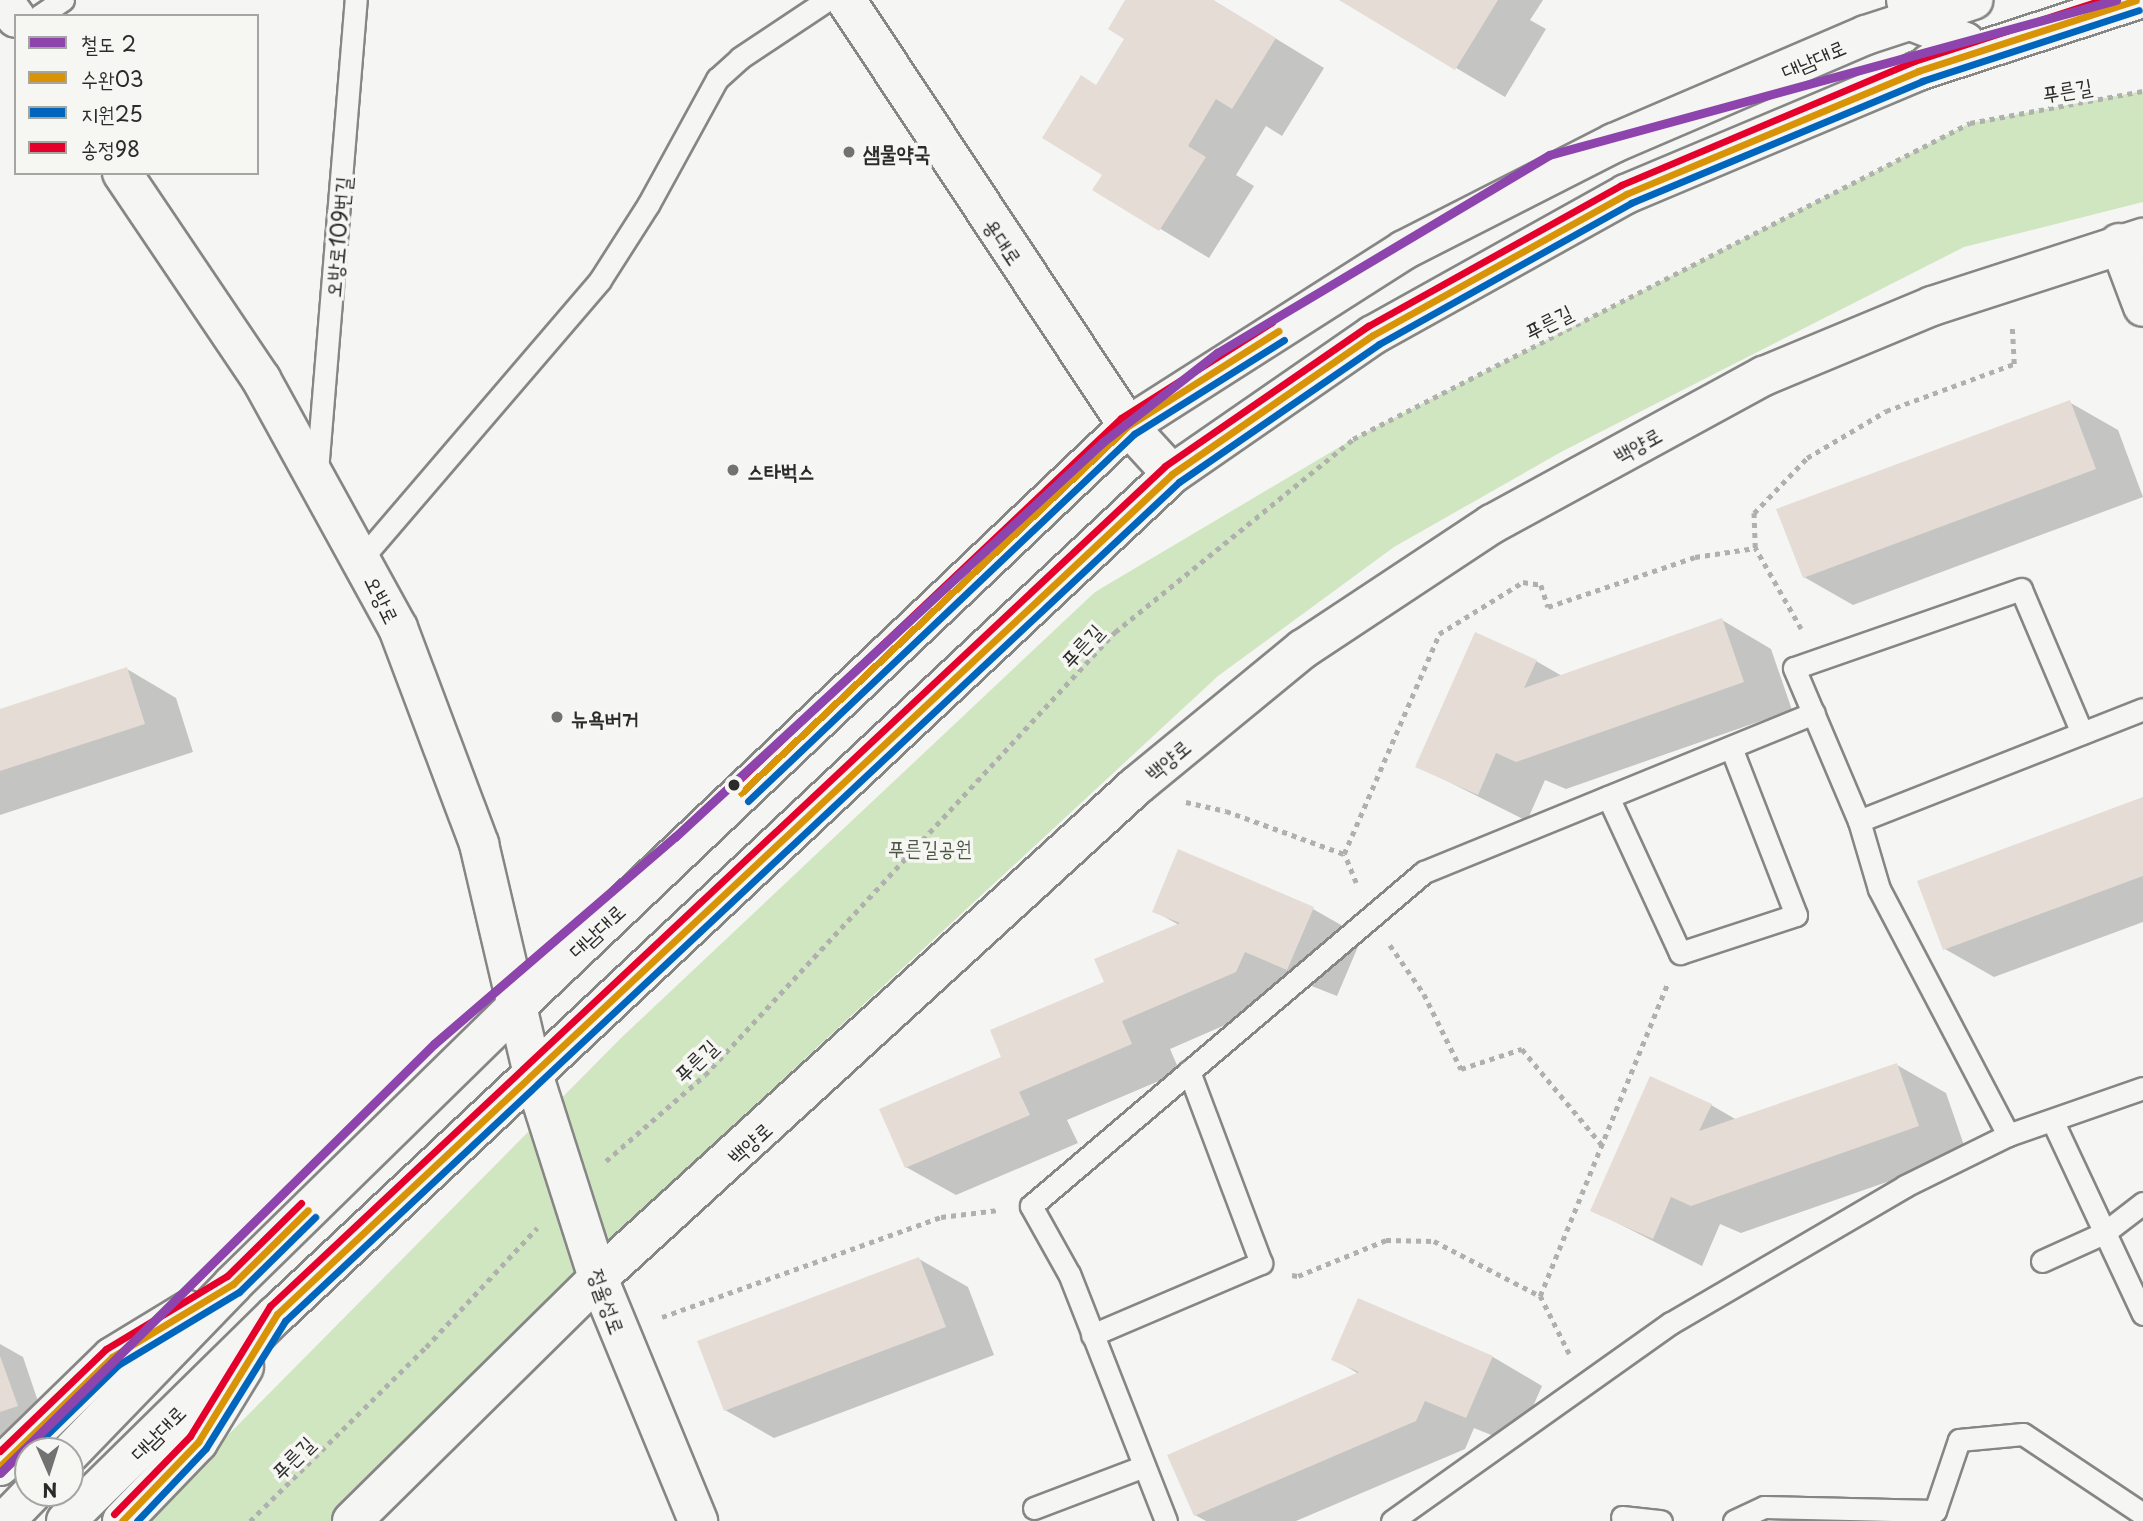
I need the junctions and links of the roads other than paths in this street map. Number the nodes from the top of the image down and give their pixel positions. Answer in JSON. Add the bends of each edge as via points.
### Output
{"nodes":[{"id":1,"x":3,"y":0,"type":"edge"},
{"id":2,"x":63,"y":0,"type":"edge"},
{"id":3,"x":356,"y":0,"type":"edge"},
{"id":4,"x":827,"y":0,"type":"edge"},
{"id":5,"x":846,"y":0,"type":"edge"},
{"id":6,"x":1973,"y":0,"type":"edge"},
{"id":7,"x":2136,"y":0,"type":"edge"},
{"id":8,"x":1908,"y":11,"type":"edge"},
{"id":9,"x":42,"y":14,"type":"edge"},
{"id":10,"x":14,"y":15,"type":"edge"},
{"id":11,"x":1918,"y":71,"type":"junction"},
{"id":12,"x":123,"y":175,"type":"edge"},
{"id":13,"x":2131,"y":240,"type":"edge"},
{"id":14,"x":2143,"y":307,"type":"edge"},
{"id":15,"x":1128,"y":426,"type":"junction"},
{"id":16,"x":317,"y":474,"type":"junction"},
{"id":17,"x":1172,"y":474,"type":"junction"},
{"id":18,"x":362,"y":558,"type":"junction"},
{"id":19,"x":2143,"y":709,"type":"edge"},
{"id":20,"x":1814,"y":713,"type":"junction"},
{"id":21,"x":2082,"y":733,"type":"junction"},
{"id":22,"x":1731,"y":747,"type":"junction"},
{"id":23,"x":1608,"y":797,"type":"junction"},
{"id":24,"x":1859,"y":821,"type":"junction"},
{"id":25,"x":520,"y":1003,"type":"junction"},
{"id":26,"x":1189,"y":1072,"type":"junction"},
{"id":27,"x":534,"y":1074,"type":"junction"},
{"id":28,"x":2143,"y":1088,"type":"edge"},
{"id":29,"x":2053,"y":1122,"type":"junction"},
{"id":30,"x":2008,"y":1135,"type":"junction"},
{"id":31,"x":2143,"y":1203,"type":"edge"},
{"id":32,"x":2104,"y":1233,"type":"junction"},
{"id":33,"x":2042,"y":1261,"type":"dead end"},
{"id":34,"x":598,"y":1279,"type":"junction"},
{"id":35,"x":233,"y":1283,"type":"junction"},
{"id":36,"x":277,"y":1314,"type":"junction"},
{"id":37,"x":2143,"y":1314,"type":"edge"},
{"id":38,"x":1092,"y":1335,"type":"junction"},
{"id":39,"x":84,"y":1438,"type":"edge"},
{"id":40,"x":0,"y":1466,"type":"edge"},
{"id":41,"x":1142,"y":1467,"type":"junction"},
{"id":42,"x":18,"y":1507,"type":"edge"},
{"id":43,"x":1034,"y":1508,"type":"dead end"},
{"id":44,"x":2143,"y":1514,"type":"edge"},
{"id":45,"x":1622,"y":1517,"type":"dead end"},
{"id":46,"x":5,"y":1521,"type":"edge"},
{"id":47,"x":66,"y":1521,"type":"edge"},
{"id":48,"x":121,"y":1521,"type":"edge"},
{"id":49,"x":352,"y":1521,"type":"edge"},
{"id":50,"x":698,"y":1521,"type":"edge"},
{"id":51,"x":1167,"y":1521,"type":"edge"},
{"id":52,"x":1392,"y":1521,"type":"edge"},
{"id":53,"x":1661,"y":1521,"type":"edge"},
{"id":54,"x":1734,"y":1521,"type":"edge"}],
"edges":[{"from":1,"to":10,"type":"main road"},
{"from":2,"to":9,"type":"lane"},
{"from":3,"to":16,"type":"lane","name":"오방로109번길"},
{"from":4,"to":18,"type":"lane","via":[[740,58],[717,79],[648,205],[600,279]]},
{"from":5,"to":15,"type":"main road","name":"용대로"},
{"from":6,"to":8,"type":"main road","name":"대남대로"},
{"from":7,"to":11,"type":"main road","name":"대남대로"},
{"from":8,"to":11,"type":"main road","via":[[1965,42]]},
{"from":8,"to":15,"type":"main road","name":"대남대로","via":[[1866,35],[1614,143],[1404,250]]},
{"from":11,"to":17,"type":"main road","name":"대남대로","via":[[1626,194],[1373,335]]},
{"from":12,"to":16,"type":"main road","name":"오방로","via":[[261,379]]},
{"from":13,"to":14,"type":"main road"},
{"from":13,"to":34,"type":"main road","name":"백양로","via":[[1840,341],[1763,376],[1492,524],[1303,649],[1136,786]]},
{"from":15,"to":17,"type":"main road","name":"용대로"},
{"from":15,"to":25,"type":"main road","name":"대남대로"},
{"from":16,"to":18,"type":"main road","name":"오방로"},
{"from":17,"to":27,"type":"main road","name":"대남대로"},
{"from":18,"to":25,"type":"main road","name":"오방로","via":[[420,680],[480,844]]},
{"from":19,"to":21,"type":"lane"},
{"from":20,"to":21,"type":"lane","via":[[1794,668],[2021,589]]},
{"from":20,"to":22,"type":"lane"},
{"from":20,"to":24,"type":"lane"},
{"from":21,"to":24,"type":"lane"},
{"from":22,"to":23,"type":"lane"},
{"from":22,"to":23,"type":"lane","via":[[1796,915],[1680,953]]},
{"from":23,"to":26,"type":"lane","via":[[1423,872]]},
{"from":24,"to":30,"type":"lane","via":[[1879,889]]},
{"from":25,"to":27,"type":"main road","name":"오방로"},
{"from":25,"to":35,"type":"main road","name":"대남대로"},
{"from":26,"to":38,"type":"lane","via":[[1031,1206],[1069,1274]]},
{"from":26,"to":38,"type":"lane","via":[[1261,1263]]},
{"from":27,"to":34,"type":"main road","name":"정율성로"},
{"from":27,"to":36,"type":"main road","name":"대남대로"},
{"from":28,"to":29,"type":"lane"},
{"from":29,"to":30,"type":"lane"},
{"from":29,"to":32,"type":"lane"},
{"from":30,"to":52,"type":"lane","via":[[1905,1186],[1671,1323]]},
{"from":31,"to":32,"type":"lane"},
{"from":32,"to":33,"type":"lane"},
{"from":32,"to":37,"type":"lane"},
{"from":34,"to":49,"type":"main road","name":"백양로"},
{"from":34,"to":50,"type":"main road","name":"정율성로"},
{"from":35,"to":39,"type":"main road","name":"대남대로"},
{"from":35,"to":40,"type":"main road","name":"대남대로","via":[[112,1357]]},
{"from":36,"to":47,"type":"main road","name":"대남대로"},
{"from":36,"to":48,"type":"main road","name":"대남대로","via":[[198,1442]]},
{"from":38,"to":41,"type":"lane"},
{"from":41,"to":43,"type":"lane"},
{"from":41,"to":51,"type":"lane"},
{"from":42,"to":46,"type":"main road"},
{"from":44,"to":54,"type":"lane","via":[[2023,1434],[1959,1440],[1935,1511],[1764,1507]]},
{"from":45,"to":53,"type":"lane"}]}
